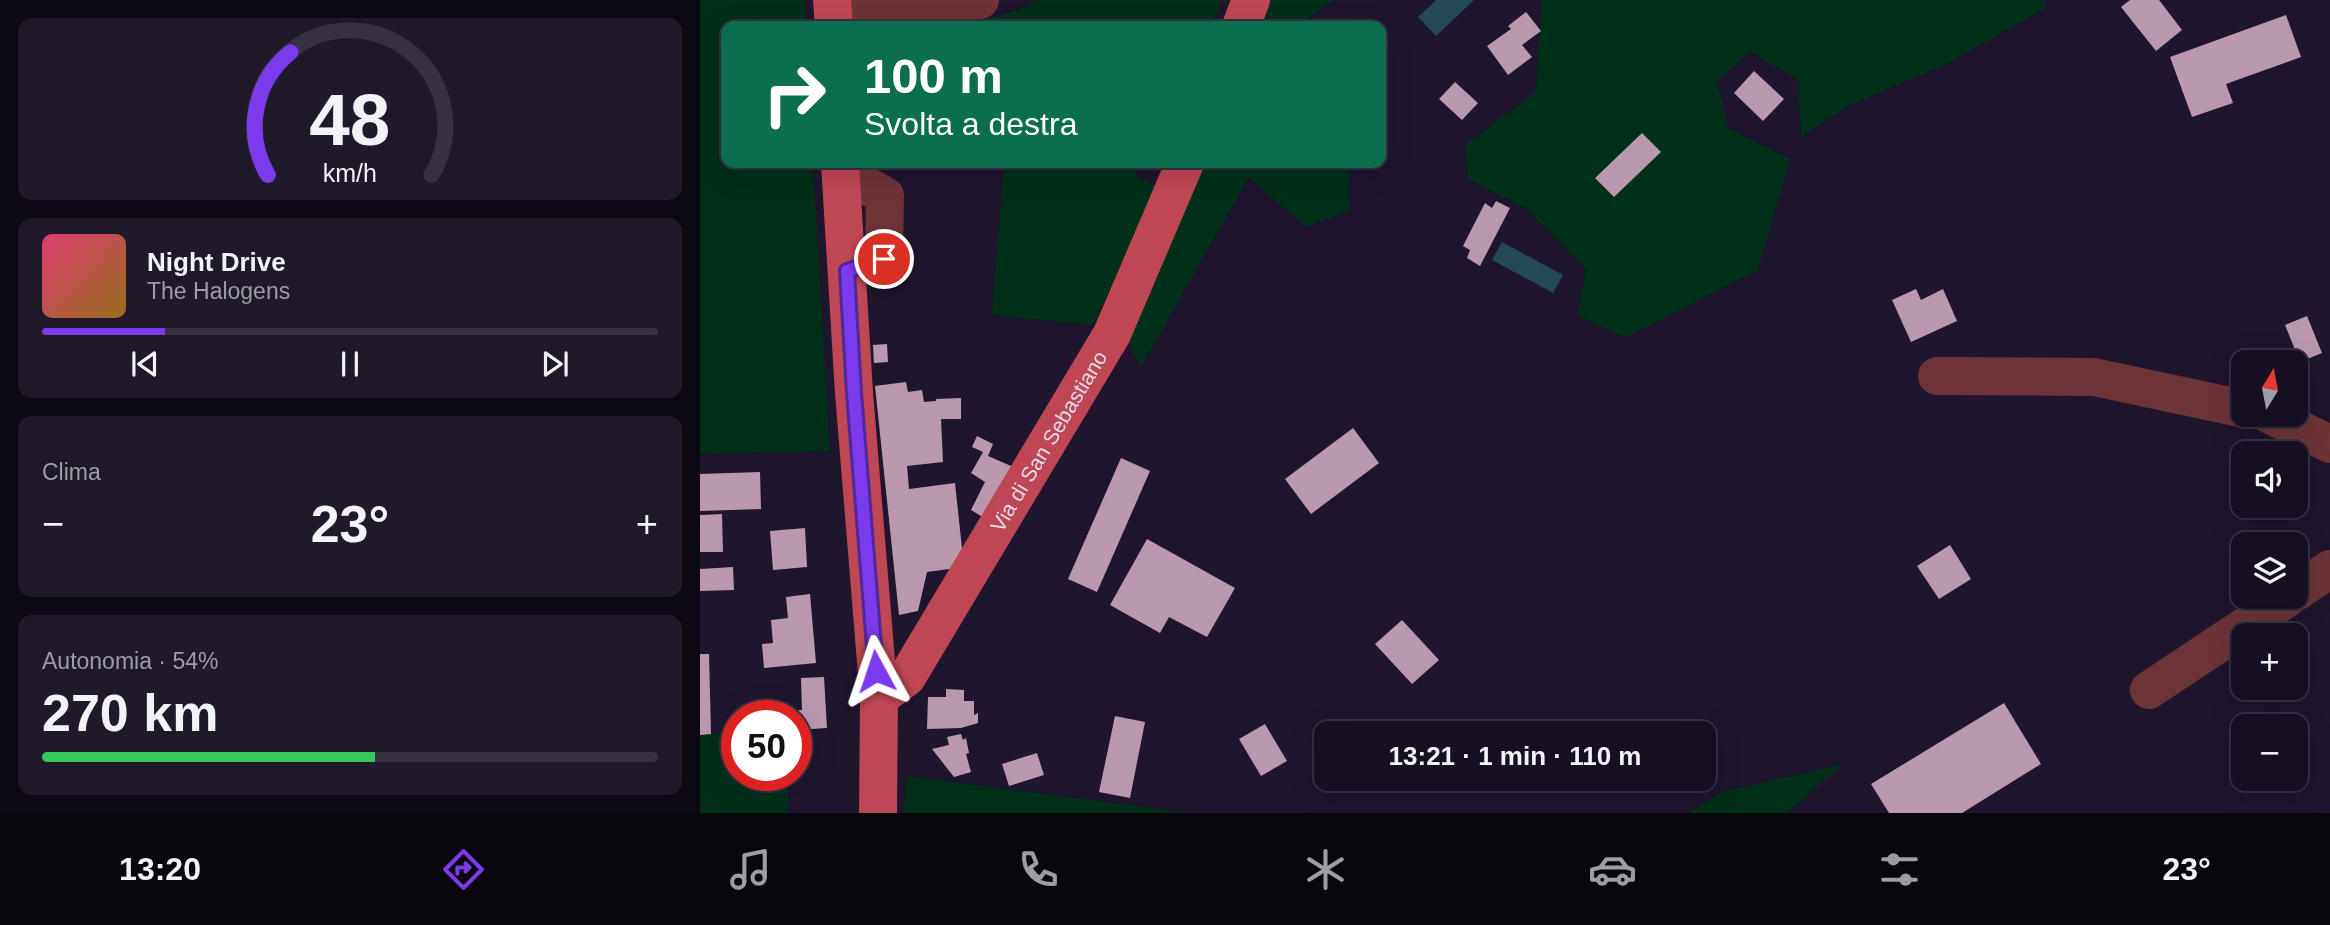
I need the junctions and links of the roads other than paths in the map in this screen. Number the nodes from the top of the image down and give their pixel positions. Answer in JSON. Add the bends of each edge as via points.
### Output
{"nodes":[{"id":1,"x":980,"y":0,"type":"edge"},
{"id":2,"x":1251,"y":0,"type":"edge"},
{"id":3,"x":833,"y":15,"type":"edge"},
{"id":4,"x":1243,"y":21,"type":"edge"},
{"id":5,"x":840,"y":168,"type":"edge"},
{"id":6,"x":1183,"y":168,"type":"edge"},
{"id":7,"x":1937,"y":376,"type":"dead end"},
{"id":8,"x":2231,"y":406,"type":"edge"},
{"id":9,"x":2295,"y":427,"type":"edge"},
{"id":10,"x":2330,"y":444,"type":"edge"},
{"id":11,"x":2330,"y":569,"type":"edge"},
{"id":12,"x":2308,"y":584,"type":"edge"},
{"id":13,"x":2271,"y":609,"type":"edge"},
{"id":14,"x":2149,"y":691,"type":"dead end"},
{"id":15,"x":879,"y":698,"type":"junction"},
{"id":16,"x":878,"y":813,"type":"edge"}],
"edges":[{"from":1,"to":3,"type":"street"},
{"from":2,"to":4,"type":"main road"},
{"from":5,"to":15,"type":"main road"},
{"from":6,"to":15,"type":"main road","name":"Via di San Sebastiano","via":[[1112,334],[908,677]]},
{"from":7,"to":8,"type":"street","via":[[2094,377]]},
{"from":9,"to":10,"type":"street"},
{"from":11,"to":12,"type":"street"},
{"from":13,"to":14,"type":"street"},
{"from":15,"to":16,"type":"main road"}]}
